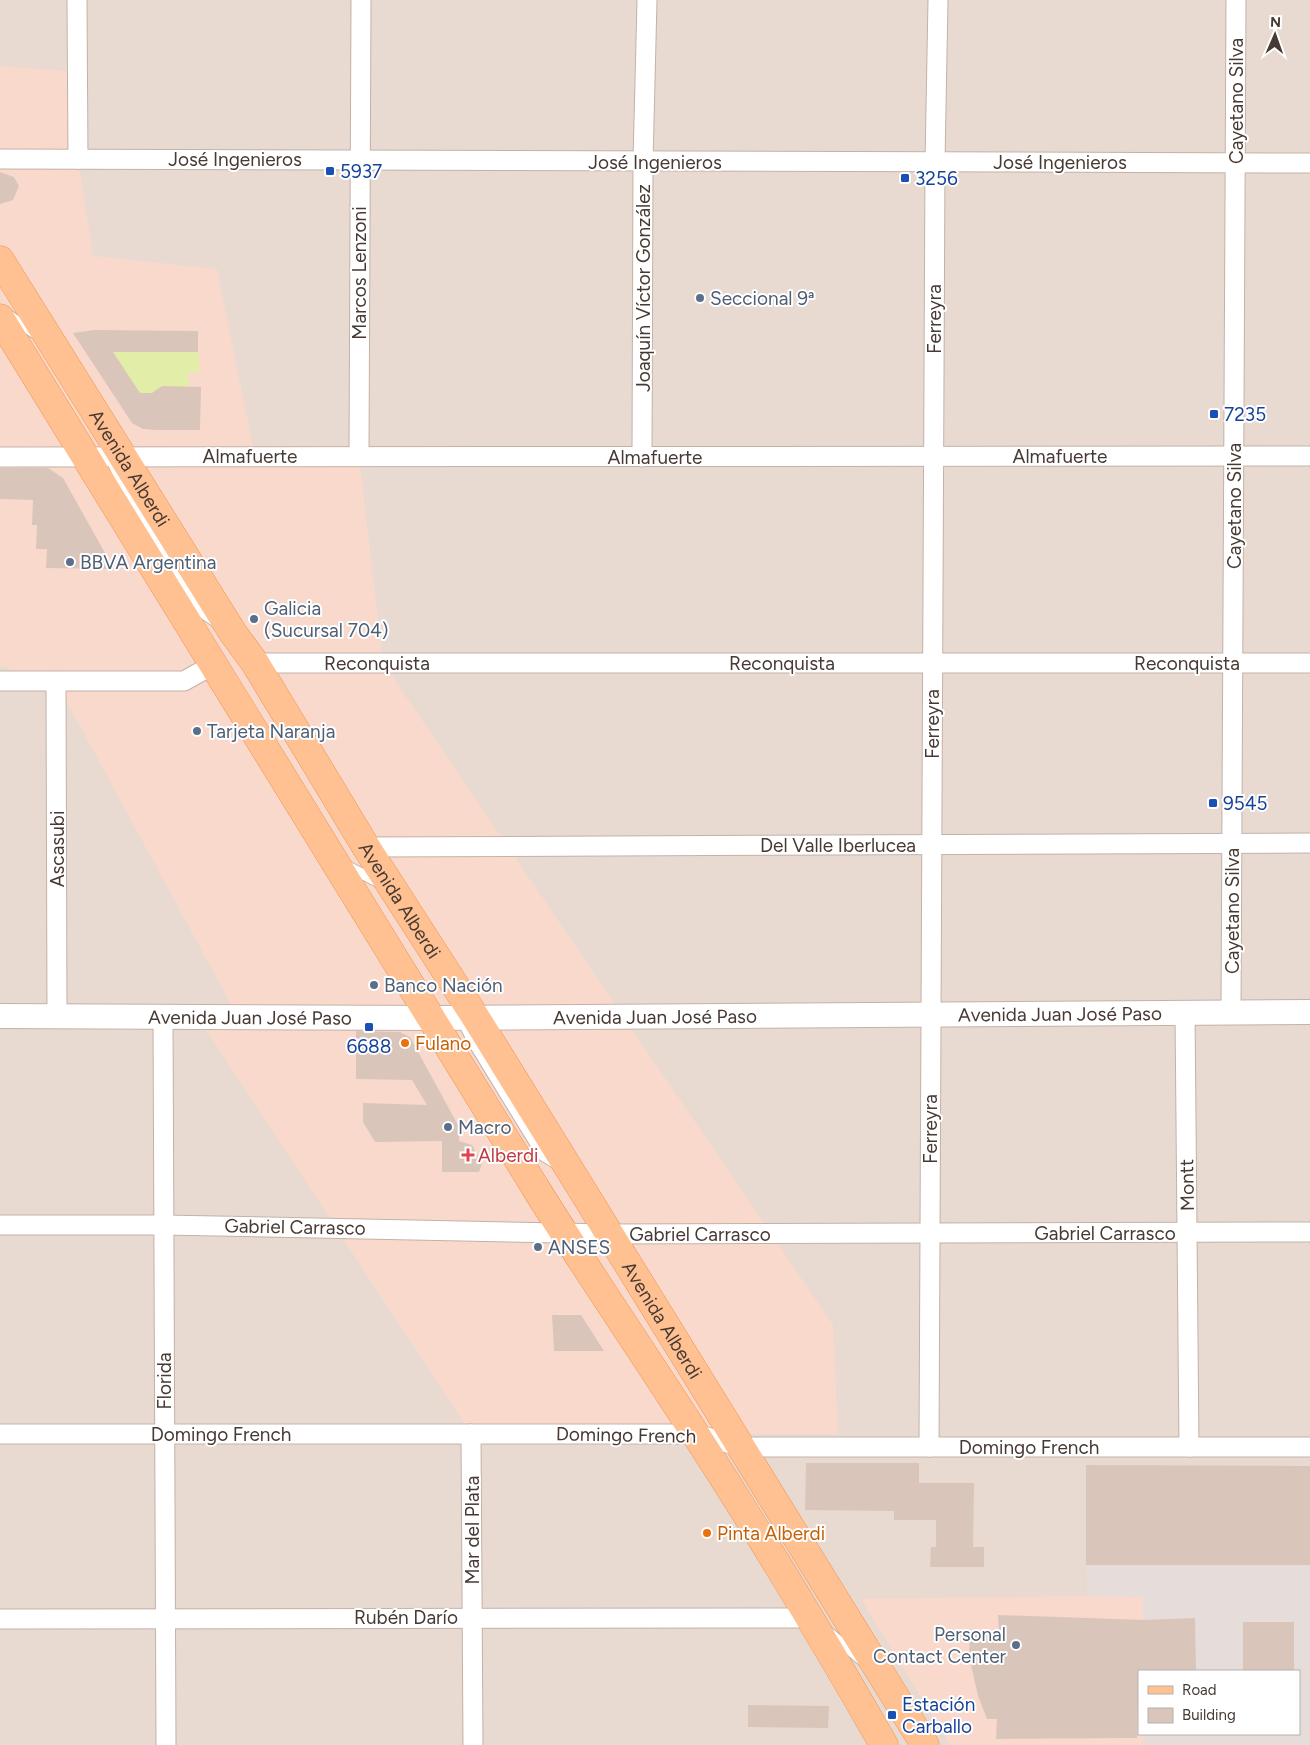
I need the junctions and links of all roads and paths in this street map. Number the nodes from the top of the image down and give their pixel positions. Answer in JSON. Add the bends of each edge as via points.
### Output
{"nodes":[{"id":1,"x":77,"y":0,"type":"edge"},
{"id":2,"x":361,"y":0,"type":"edge"},
{"id":3,"x":647,"y":0,"type":"edge"},
{"id":4,"x":938,"y":0,"type":"edge"},
{"id":5,"x":1236,"y":0,"type":"edge"},
{"id":6,"x":359,"y":158,"type":"junction"},
{"id":7,"x":0,"y":159,"type":"edge"},
{"id":8,"x":78,"y":159,"type":"junction"},
{"id":9,"x":643,"y":162,"type":"junction"},
{"id":10,"x":935,"y":162,"type":"junction"},
{"id":11,"x":1235,"y":163,"type":"junction"},
{"id":12,"x":1310,"y":163,"type":"edge"},
{"id":13,"x":0,"y":260,"type":"edge"},
{"id":14,"x":11,"y":301,"type":"edge"},
{"id":15,"x":0,"y":318,"type":"edge"},
{"id":16,"x":34,"y":333,"type":"junction"},
{"id":17,"x":359,"y":455,"type":"junction"},
{"id":18,"x":934,"y":456,"type":"junction"},
{"id":19,"x":1234,"y":456,"type":"junction"},
{"id":20,"x":1310,"y":456,"type":"edge"},
{"id":21,"x":0,"y":457,"type":"edge"},
{"id":22,"x":106,"y":457,"type":"junction"},
{"id":23,"x":642,"y":457,"type":"junction"},
{"id":24,"x":201,"y":612,"type":"junction"},
{"id":25,"x":233,"y":634,"type":"junction"},
{"id":26,"x":206,"y":657,"type":"junction"},
{"id":27,"x":255,"y":663,"type":"junction"},
{"id":28,"x":933,"y":663,"type":"junction"},
{"id":29,"x":1233,"y":663,"type":"junction"},
{"id":30,"x":1310,"y":663,"type":"edge"},
{"id":31,"x":0,"y":681,"type":"edge"},
{"id":32,"x":56,"y":682,"type":"junction"},
{"id":33,"x":1232,"y":843,"type":"junction"},
{"id":34,"x":1310,"y":843,"type":"edge"},
{"id":35,"x":932,"y":845,"type":"junction"},
{"id":36,"x":366,"y":847,"type":"junction"},
{"id":37,"x":334,"y":859,"type":"junction"},
{"id":38,"x":378,"y":882,"type":"junction"},
{"id":39,"x":1185,"y":1012,"type":"junction"},
{"id":40,"x":1232,"y":1012,"type":"junction"},
{"id":41,"x":1310,"y":1012,"type":"edge"},
{"id":42,"x":456,"y":1013,"type":"junction"},
{"id":43,"x":931,"y":1014,"type":"junction"},
{"id":44,"x":0,"y":1016,"type":"edge"},
{"id":45,"x":57,"y":1016,"type":"junction"},
{"id":46,"x":163,"y":1017,"type":"junction"},
{"id":47,"x":540,"y":1170,"type":"junction"},
{"id":48,"x":570,"y":1172,"type":"junction"},
{"id":49,"x":0,"y":1224,"type":"edge"},
{"id":50,"x":164,"y":1225,"type":"junction"},
{"id":51,"x":565,"y":1232,"type":"junction"},
{"id":52,"x":1310,"y":1232,"type":"edge"},
{"id":53,"x":930,"y":1233,"type":"junction"},
{"id":54,"x":1187,"y":1233,"type":"junction"},
{"id":55,"x":609,"y":1234,"type":"junction"},
{"id":56,"x":0,"y":1434,"type":"edge"},
{"id":57,"x":165,"y":1434,"type":"junction"},
{"id":58,"x":471,"y":1434,"type":"junction"},
{"id":59,"x":696,"y":1434,"type":"junction"},
{"id":60,"x":742,"y":1447,"type":"junction"},
{"id":61,"x":929,"y":1447,"type":"junction"},
{"id":62,"x":1189,"y":1448,"type":"junction"},
{"id":63,"x":1310,"y":1448,"type":"edge"},
{"id":64,"x":845,"y":1616,"type":"junction"},
{"id":65,"x":472,"y":1617,"type":"junction"},
{"id":66,"x":165,"y":1618,"type":"junction"},
{"id":67,"x":812,"y":1618,"type":"junction"},
{"id":68,"x":0,"y":1619,"type":"edge"},
{"id":69,"x":862,"y":1661,"type":"junction"},
{"id":70,"x":166,"y":1745,"type":"edge"},
{"id":71,"x":473,"y":1745,"type":"edge"},
{"id":72,"x":884,"y":1745,"type":"edge"},
{"id":73,"x":915,"y":1745,"type":"edge"},
{"id":74,"x":925,"y":1745,"type":"edge"}],
"edges":[{"from":1,"to":8,"type":"street"},
{"from":2,"to":6,"type":"street","name":"Marcos Lenzoni"},
{"from":3,"to":9,"type":"street","name":"Joaquín Víctor González"},
{"from":4,"to":10,"type":"street","name":"Ferreyra"},
{"from":5,"to":11,"type":"street","name":"Cayetano Silva"},
{"from":6,"to":8,"type":"street","name":"José Ingenieros"},
{"from":6,"to":9,"type":"street","name":"José Ingenieros"},
{"from":6,"to":17,"type":"street","name":"Marcos Lenzoni"},
{"from":7,"to":8,"type":"street","name":"José Ingenieros"},
{"from":9,"to":10,"type":"street","name":"José Ingenieros"},
{"from":9,"to":23,"type":"street","name":"Joaquín Víctor González"},
{"from":10,"to":11,"type":"street","name":"José Ingenieros"},
{"from":10,"to":18,"type":"street","name":"Ferreyra"},
{"from":11,"to":12,"type":"street","name":"José Ingenieros"},
{"from":11,"to":19,"type":"street","name":"Cayetano Silva"},
{"from":13,"to":14,"type":"main road","name":"Avenida Alberdi"},
{"from":14,"to":16,"type":"lane"},
{"from":14,"to":16,"type":"lane"},
{"from":14,"to":22,"type":"main road","name":"Avenida Alberdi"},
{"from":15,"to":22,"type":"main road","name":"Avenida Alberdi"},
{"from":16,"to":22,"type":"lane","via":[[98,435]]},
{"from":17,"to":22,"type":"street","name":"Almafuerte"},
{"from":17,"to":23,"type":"street","name":"Almafuerte"},
{"from":18,"to":19,"type":"street","name":"Almafuerte"},
{"from":18,"to":23,"type":"street","name":"Almafuerte"},
{"from":18,"to":28,"type":"street","name":"Ferreyra"},
{"from":19,"to":20,"type":"street","name":"Almafuerte"},
{"from":19,"to":29,"type":"street","name":"Cayetano Silva"},
{"from":21,"to":22,"type":"street","name":"Almafuerte"},
{"from":22,"to":24,"type":"lane"},
{"from":22,"to":25,"type":"main road","name":"Avenida Alberdi"},
{"from":22,"to":26,"type":"main road","name":"Avenida Alberdi"},
{"from":24,"to":25,"type":"lane"},
{"from":24,"to":26,"type":"lane"},
{"from":25,"to":27,"type":"main road","name":"Avenida Alberdi"},
{"from":26,"to":32,"type":"street","via":[[184,682]]},
{"from":26,"to":37,"type":"main road","name":"Avenida Alberdi"},
{"from":27,"to":28,"type":"street","name":"Reconquista"},
{"from":27,"to":36,"type":"main road","name":"Avenida Alberdi"},
{"from":28,"to":29,"type":"street","name":"Reconquista"},
{"from":28,"to":35,"type":"street","name":"Ferreyra"},
{"from":29,"to":30,"type":"street","name":"Reconquista"},
{"from":29,"to":33,"type":"street","name":"Cayetano Silva"},
{"from":31,"to":32,"type":"street"},
{"from":32,"to":45,"type":"street","name":"Ascasubi"},
{"from":33,"to":34,"type":"street","name":"Del Valle Iberlucea"},
{"from":33,"to":35,"type":"street","name":"Del Valle Iberlucea"},
{"from":33,"to":40,"type":"street","name":"Cayetano Silva"},
{"from":35,"to":36,"type":"street","name":"Del Valle Iberlucea"},
{"from":35,"to":43,"type":"street","name":"Ferreyra"},
{"from":36,"to":38,"type":"lane"},
{"from":36,"to":42,"type":"main road","name":"Avenida Alberdi"},
{"from":37,"to":38,"type":"lane"},
{"from":37,"to":42,"type":"main road","name":"Avenida Alberdi"},
{"from":38,"to":42,"type":"lane"},
{"from":39,"to":40,"type":"street","name":"Avenida Juan José Paso"},
{"from":39,"to":43,"type":"street","name":"Avenida Juan José Paso"},
{"from":39,"to":54,"type":"street","name":"Montt"},
{"from":40,"to":41,"type":"street","name":"Avenida Juan José Paso"},
{"from":42,"to":43,"type":"street","name":"Avenida Juan José Paso"},
{"from":42,"to":46,"type":"street","name":"Avenida Juan José Paso"},
{"from":42,"to":47,"type":"main road","name":"Avenida Alberdi"},
{"from":42,"to":48,"type":"main road","name":"Avenida Alberdi"},
{"from":43,"to":53,"type":"street","name":"Ferreyra"},
{"from":44,"to":45,"type":"street","name":"Avenida Juan José Paso"},
{"from":45,"to":46,"type":"street","name":"Avenida Juan José Paso"},
{"from":46,"to":50,"type":"street","name":"Florida"},
{"from":47,"to":48,"type":"lane"},
{"from":47,"to":51,"type":"main road","name":"Avenida Alberdi"},
{"from":48,"to":55,"type":"main road","name":"Avenida Alberdi"},
{"from":49,"to":50,"type":"street","name":"Gabriel Carrasco"},
{"from":50,"to":51,"type":"street","name":"Gabriel Carrasco"},
{"from":50,"to":57,"type":"street","name":"Florida"},
{"from":51,"to":55,"type":"street","name":"Gabriel Carrasco"},
{"from":51,"to":59,"type":"main road","name":"Avenida Alberdi"},
{"from":52,"to":54,"type":"street","name":"Gabriel Carrasco"},
{"from":53,"to":54,"type":"street","name":"Gabriel Carrasco"},
{"from":53,"to":55,"type":"street","name":"Gabriel Carrasco"},
{"from":53,"to":61,"type":"street","name":"Ferreyra"},
{"from":54,"to":62,"type":"street","name":"Montt"},
{"from":55,"to":60,"type":"main road","name":"Avenida Alberdi"},
{"from":56,"to":57,"type":"street","name":"Domingo French"},
{"from":57,"to":58,"type":"street","name":"Domingo French"},
{"from":57,"to":66,"type":"street","name":"Florida"},
{"from":58,"to":59,"type":"street","name":"Domingo French"},
{"from":58,"to":65,"type":"street","name":"Mar del Plata"},
{"from":59,"to":60,"type":"street","name":"Domingo French"},
{"from":59,"to":67,"type":"main road","name":"Avenida Alberdi"},
{"from":60,"to":61,"type":"street","name":"Domingo French"},
{"from":60,"to":64,"type":"main road","name":"Avenida Alberdi"},
{"from":61,"to":62,"type":"street","name":"Domingo French"},
{"from":62,"to":63,"type":"street","name":"Domingo French"},
{"from":64,"to":69,"type":"lane"},
{"from":64,"to":74,"type":"main road","name":"Avenida Alberdi"},
{"from":65,"to":66,"type":"street","name":"Rubén Darío"},
{"from":65,"to":67,"type":"street","name":"Rubén Darío"},
{"from":65,"to":71,"type":"street","name":"Mar del Plata"},
{"from":66,"to":68,"type":"street","name":"Rubén Darío"},
{"from":66,"to":70,"type":"street","name":"Florida"},
{"from":67,"to":69,"type":"lane"},
{"from":67,"to":72,"type":"main road","name":"Avenida Alberdi"},
{"from":69,"to":73,"type":"lane"}]}
